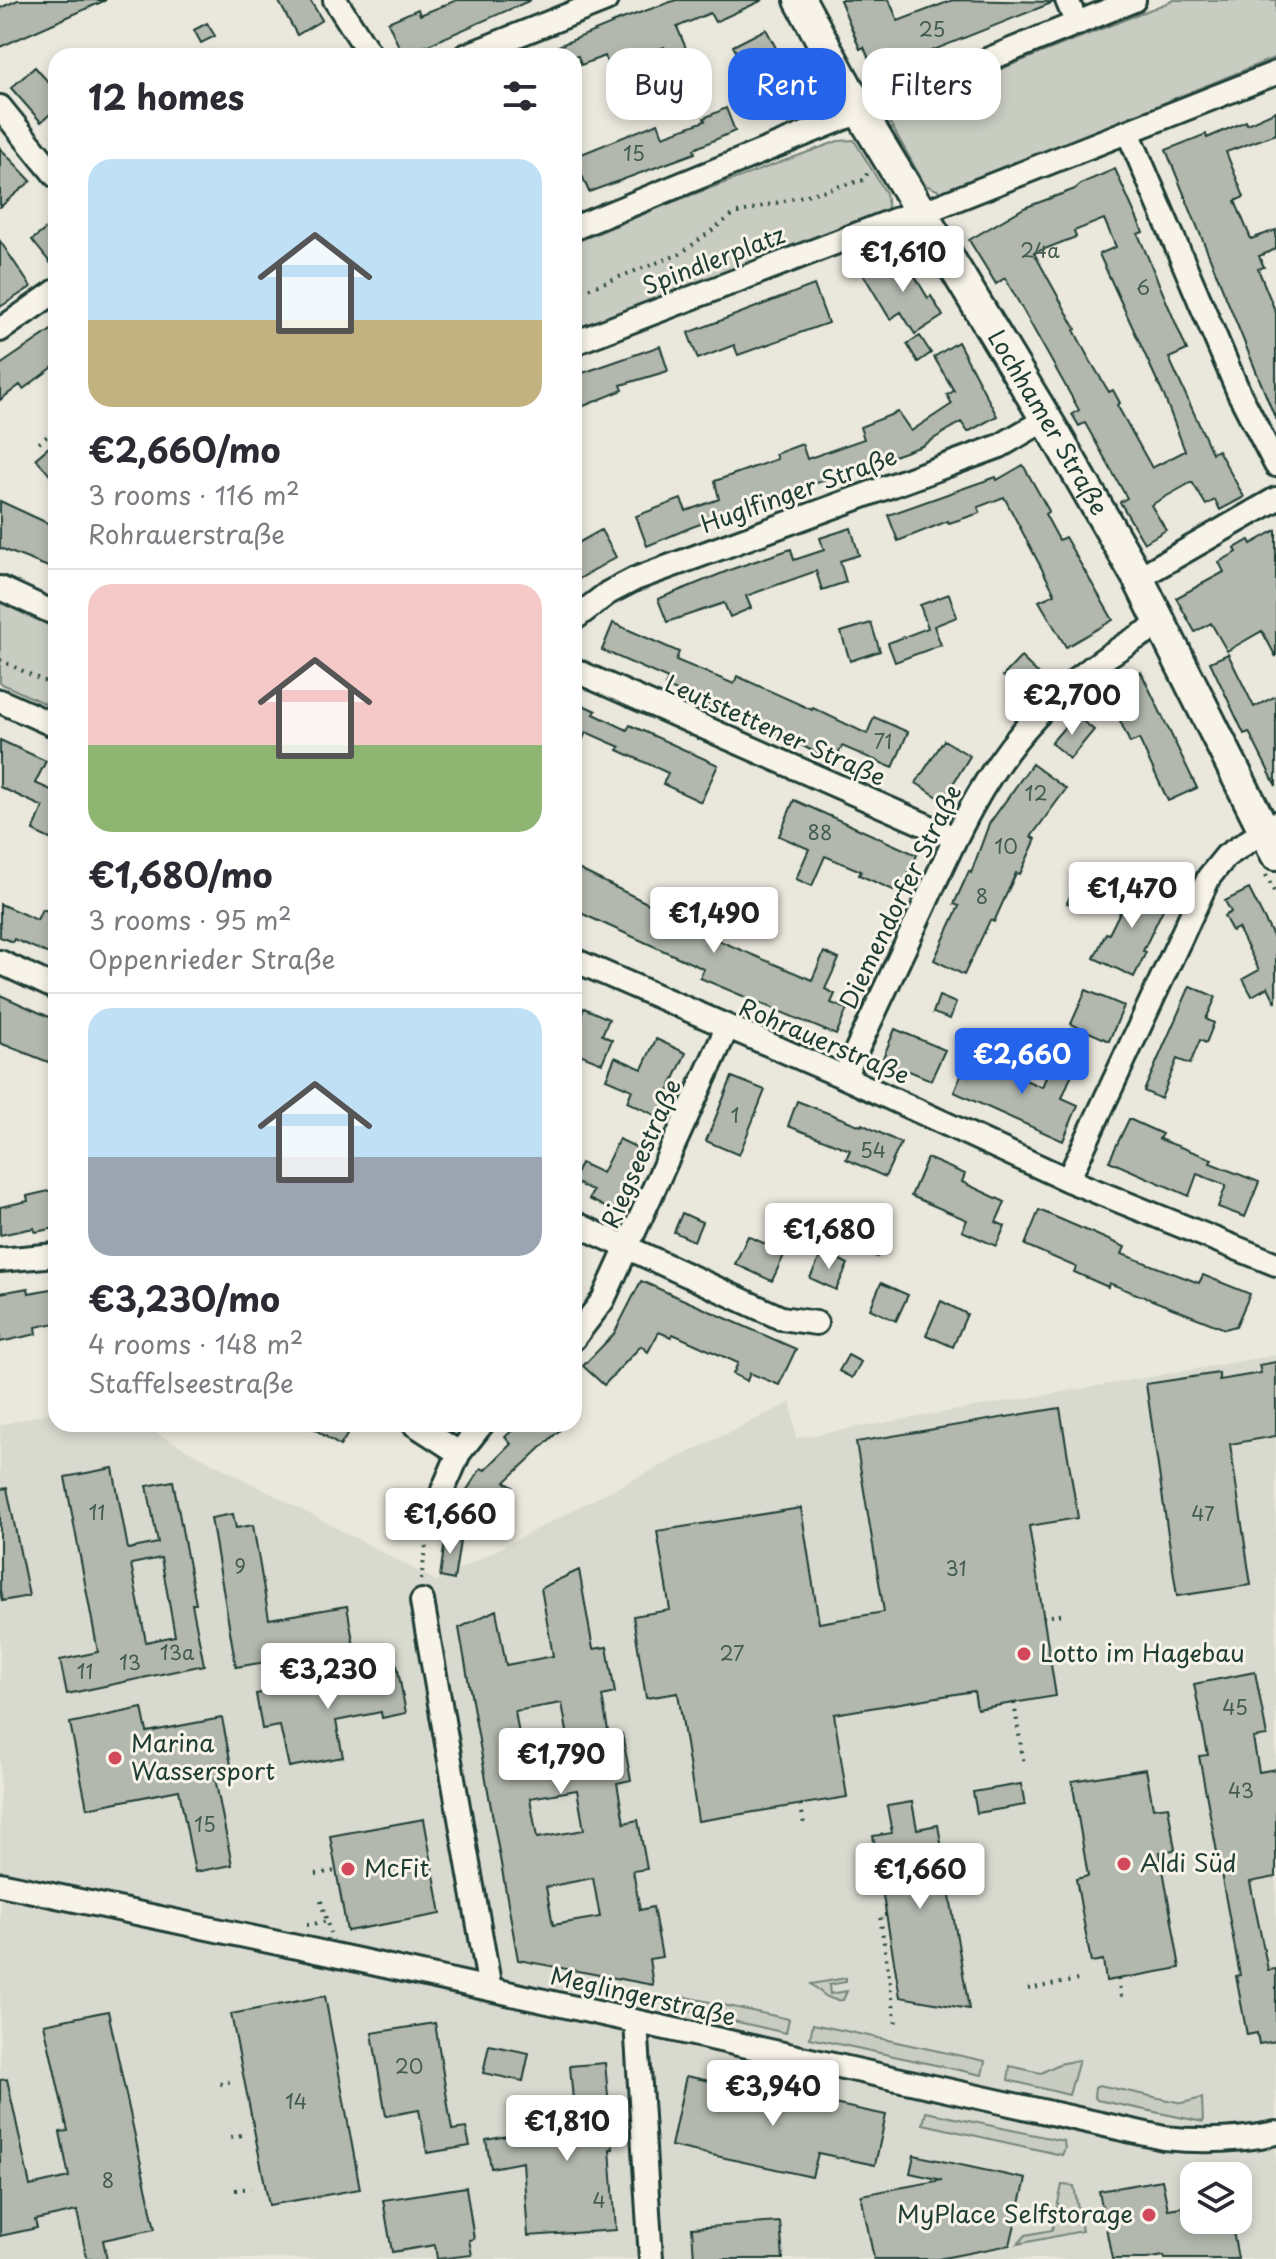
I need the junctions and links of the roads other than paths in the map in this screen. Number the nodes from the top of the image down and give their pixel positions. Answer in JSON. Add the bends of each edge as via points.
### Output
{"nodes":[{"id":1,"x":335,"y":0,"type":"edge"},
{"id":2,"x":606,"y":0,"type":"edge"},
{"id":3,"x":800,"y":0,"type":"edge"},
{"id":4,"x":1067,"y":0,"type":"edge"},
{"id":5,"x":1134,"y":0,"type":"edge"},
{"id":6,"x":1077,"y":24,"type":"junction"},
{"id":7,"x":366,"y":48,"type":"edge"},
{"id":8,"x":485,"y":48,"type":"edge"},
{"id":9,"x":1276,"y":73,"type":"edge"},
{"id":10,"x":0,"y":107,"type":"edge"},
{"id":11,"x":861,"y":113,"type":"junction"},
{"id":12,"x":1128,"y":132,"type":"junction"},
{"id":13,"x":48,"y":166,"type":"edge"},
{"id":14,"x":921,"y":211,"type":"junction"},
{"id":15,"x":582,"y":225,"type":"edge"},
{"id":16,"x":48,"y":297,"type":"edge"},
{"id":17,"x":0,"y":330,"type":"edge"},
{"id":18,"x":582,"y":340,"type":"edge"},
{"id":19,"x":1046,"y":419,"type":"junction"},
{"id":20,"x":1276,"y":465,"type":"edge"},
{"id":21,"x":1276,"y":499,"type":"edge"},
{"id":22,"x":1138,"y":578,"type":"junction"},
{"id":23,"x":0,"y":588,"type":"edge"},
{"id":24,"x":48,"y":610,"type":"edge"},
{"id":25,"x":582,"y":613,"type":"edge"},
{"id":26,"x":1161,"y":624,"type":"junction"},
{"id":27,"x":582,"y":674,"type":"edge"},
{"id":28,"x":0,"y":701,"type":"edge"},
{"id":29,"x":48,"y":722,"type":"edge"},
{"id":30,"x":1272,"y":835,"type":"edge"},
{"id":31,"x":955,"y":838,"type":"junction"},
{"id":32,"x":0,"y":962,"type":"edge"},
{"id":33,"x":582,"y":964,"type":"edge"},
{"id":34,"x":48,"y":984,"type":"edge"},
{"id":35,"x":727,"y":1028,"type":"junction"},
{"id":36,"x":844,"y":1077,"type":"junction"},
{"id":37,"x":1068,"y":1180,"type":"junction"},
{"id":38,"x":582,"y":1227,"type":"edge"},
{"id":39,"x":628,"y":1248,"type":"junction"},
{"id":40,"x":48,"y":1256,"type":"edge"},
{"id":41,"x":0,"y":1260,"type":"edge"},
{"id":42,"x":1276,"y":1264,"type":"edge"},
{"id":43,"x":816,"y":1323,"type":"dead end"},
{"id":44,"x":582,"y":1328,"type":"edge"},
{"id":45,"x":426,"y":1432,"type":"edge"},
{"id":46,"x":476,"y":1432,"type":"edge"},
{"id":47,"x":459,"y":1453,"type":"junction"},
{"id":48,"x":443,"y":1490,"type":"road end"},
{"id":49,"x":422,"y":1601,"type":"road end"},
{"id":50,"x":0,"y":1884,"type":"edge"},
{"id":51,"x":490,"y":1989,"type":"junction"},
{"id":52,"x":636,"y":2022,"type":"junction"},
{"id":53,"x":1276,"y":2135,"type":"edge"},
{"id":54,"x":651,"y":2259,"type":"edge"}],
"edges":[{"from":1,"to":7,"type":"street"},
{"from":2,"to":8,"type":"street"},
{"from":3,"to":11,"type":"main road","name":"Lochhamer Straße"},
{"from":4,"to":6,"type":"street"},
{"from":5,"to":6,"type":"street"},
{"from":6,"to":11,"type":"street"},
{"from":9,"to":12,"type":"street","name":"Spindlerplatz"},
{"from":10,"to":13,"type":"street"},
{"from":11,"to":14,"type":"main road","name":"Lochhamer Straße"},
{"from":11,"to":15,"type":"street"},
{"from":12,"to":14,"type":"street","name":"Spindlerplatz"},
{"from":12,"to":20,"type":"street","via":[[1239,393]]},
{"from":14,"to":18,"type":"street","name":"Spindlerplatz"},
{"from":14,"to":19,"type":"main road","name":"Lochhamer Straße"},
{"from":16,"to":17,"type":"street"},
{"from":19,"to":22,"type":"main road","name":"Lochhamer Straße"},
{"from":19,"to":25,"type":"street","name":"Huglfinger Straße","via":[[1000,446],[635,579]]},
{"from":21,"to":22,"type":"street"},
{"from":22,"to":26,"type":"main road","name":"Lochhamer Straße"},
{"from":23,"to":24,"type":"street"},
{"from":26,"to":30,"type":"main road","name":"Lochhamer Straße"},
{"from":26,"to":31,"type":"street","name":"Diemendorfer Straße","via":[[1067,687],[1035,718],[980,791]]},
{"from":27,"to":31,"type":"street","name":"Leutstettener Straße"},
{"from":28,"to":29,"type":"street"},
{"from":30,"to":37,"type":"street","via":[[1226,856],[1209,877]]},
{"from":31,"to":36,"type":"street","name":"Diemendorfer Straße"},
{"from":32,"to":34,"type":"street"},
{"from":33,"to":35,"type":"street","name":"Rohrauerstraße"},
{"from":35,"to":36,"type":"street","name":"Rohrauerstraße"},
{"from":35,"to":39,"type":"street","name":"Riegseestraße"},
{"from":36,"to":37,"type":"street","name":"Rohrauerstraße"},
{"from":37,"to":42,"type":"street","name":"Rohrauerstraße"},
{"from":38,"to":39,"type":"street"},
{"from":39,"to":43,"type":"street","via":[[781,1318]]},
{"from":39,"to":44,"type":"street","name":"Riegseestraße","via":[[603,1300]]},
{"from":40,"to":41,"type":"street"},
{"from":45,"to":47,"type":"street"},
{"from":46,"to":47,"type":"street"},
{"from":47,"to":48,"type":"street"},
{"from":49,"to":51,"type":"street"},
{"from":50,"to":51,"type":"street","name":"Meglingerstraße"},
{"from":51,"to":52,"type":"street","name":"Meglingerstraße"},
{"from":52,"to":53,"type":"street","name":"Meglingerstraße","via":[[1164,2138]]},
{"from":52,"to":54,"type":"street"}]}
